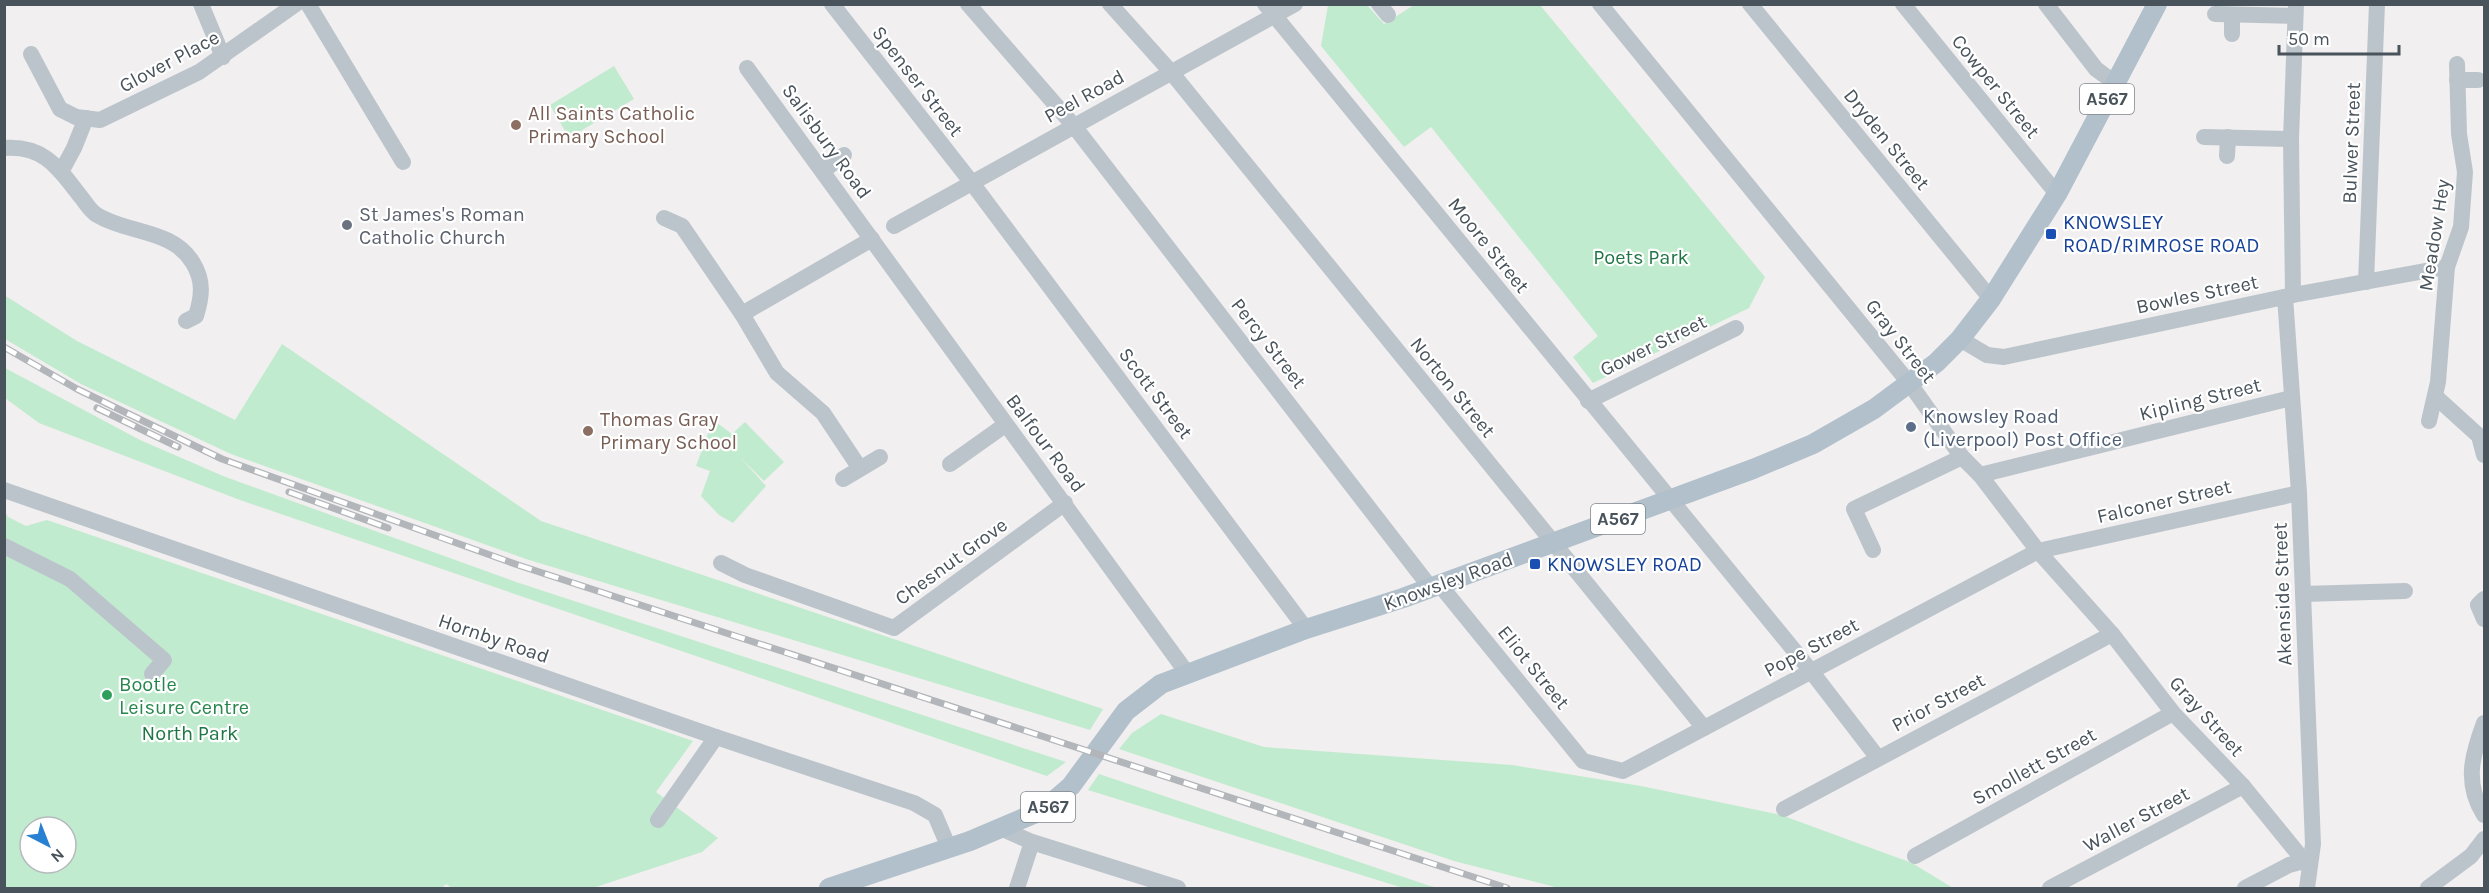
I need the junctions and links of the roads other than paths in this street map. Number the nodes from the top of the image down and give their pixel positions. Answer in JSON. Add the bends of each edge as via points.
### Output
{"nodes":[{"id":1,"x":201,"y":4,"type":"edge"},
{"id":2,"x":296,"y":4,"type":"edge"},
{"id":3,"x":308,"y":4,"type":"edge"},
{"id":4,"x":831,"y":4,"type":"edge"},
{"id":5,"x":968,"y":4,"type":"edge"},
{"id":6,"x":1110,"y":4,"type":"edge"},
{"id":7,"x":1295,"y":4,"type":"edge"},
{"id":8,"x":1600,"y":4,"type":"edge"},
{"id":9,"x":1750,"y":4,"type":"edge"},
{"id":10,"x":1903,"y":4,"type":"edge"},
{"id":11,"x":2046,"y":4,"type":"edge"},
{"id":12,"x":2157,"y":4,"type":"edge"},
{"id":13,"x":2377,"y":4,"type":"edge"},
{"id":14,"x":1270,"y":10,"type":"edge"},
{"id":15,"x":2296,"y":10,"type":"edge"},
{"id":16,"x":2232,"y":34,"type":"dead end"},
{"id":17,"x":31,"y":54,"type":"dead end"},
{"id":18,"x":223,"y":57,"type":"junction"},
{"id":19,"x":747,"y":68,"type":"dead end"},
{"id":20,"x":1171,"y":72,"type":"junction"},
{"id":21,"x":2478,"y":80,"type":"dead end"},
{"id":22,"x":2115,"y":83,"type":"junction"},
{"id":23,"x":86,"y":118,"type":"junction"},
{"id":24,"x":1074,"y":126,"type":"junction"},
{"id":25,"x":2204,"y":137,"type":"dead end"},
{"id":26,"x":2228,"y":137,"type":"junction"},
{"id":27,"x":2291,"y":139,"type":"junction"},
{"id":28,"x":4,"y":148,"type":"edge"},
{"id":29,"x":844,"y":155,"type":"dead end"},
{"id":30,"x":2227,"y":156,"type":"dead end"},
{"id":31,"x":403,"y":162,"type":"dead end"},
{"id":32,"x":823,"y":171,"type":"junction"},
{"id":33,"x":61,"y":172,"type":"junction"},
{"id":34,"x":972,"y":183,"type":"junction"},
{"id":35,"x":2057,"y":194,"type":"junction"},
{"id":36,"x":664,"y":218,"type":"dead end"},
{"id":37,"x":894,"y":226,"type":"dead end"},
{"id":38,"x":872,"y":239,"type":"junction"},
{"id":39,"x":2447,"y":267,"type":"junction"},
{"id":40,"x":2366,"y":282,"type":"junction"},
{"id":41,"x":2289,"y":296,"type":"junction"},
{"id":42,"x":1991,"y":299,"type":"junction"},
{"id":43,"x":742,"y":314,"type":"junction"},
{"id":44,"x":186,"y":321,"type":"dead end"},
{"id":45,"x":1736,"y":328,"type":"dead end"},
{"id":46,"x":1960,"y":339,"type":"junction"},
{"id":47,"x":1910,"y":384,"type":"junction"},
{"id":48,"x":2436,"y":397,"type":"junction"},
{"id":49,"x":2291,"y":398,"type":"junction"},
{"id":50,"x":1588,"y":400,"type":"junction"},
{"id":51,"x":2429,"y":421,"type":"dead end"},
{"id":52,"x":1005,"y":425,"type":"junction"},
{"id":53,"x":2484,"y":455,"type":"edge"},
{"id":54,"x":880,"y":457,"type":"dead end"},
{"id":55,"x":1962,"y":457,"type":"junction"},
{"id":56,"x":950,"y":464,"type":"dead end"},
{"id":57,"x":859,"y":467,"type":"junction"},
{"id":58,"x":1980,"y":475,"type":"junction"},
{"id":59,"x":843,"y":479,"type":"dead end"},
{"id":60,"x":4,"y":490,"type":"edge"},
{"id":61,"x":2299,"y":493,"type":"junction"},
{"id":62,"x":1671,"y":500,"type":"junction"},
{"id":63,"x":1065,"y":503,"type":"junction"},
{"id":64,"x":1553,"y":543,"type":"junction"},
{"id":65,"x":4,"y":546,"type":"edge"},
{"id":66,"x":1873,"y":550,"type":"dead end"},
{"id":67,"x":2038,"y":551,"type":"junction"},
{"id":68,"x":721,"y":563,"type":"dead end"},
{"id":69,"x":1435,"y":585,"type":"junction"},
{"id":70,"x":2405,"y":591,"type":"dead end"},
{"id":71,"x":2303,"y":594,"type":"junction"},
{"id":72,"x":2484,"y":599,"type":"edge"},
{"id":73,"x":2484,"y":619,"type":"edge"},
{"id":74,"x":1306,"y":629,"type":"junction"},
{"id":75,"x":2112,"y":634,"type":"junction"},
{"id":76,"x":1811,"y":671,"type":"junction"},
{"id":77,"x":1187,"y":672,"type":"junction"},
{"id":78,"x":152,"y":674,"type":"dead end"},
{"id":79,"x":2173,"y":712,"type":"junction"},
{"id":80,"x":2484,"y":723,"type":"edge"},
{"id":81,"x":1704,"y":728,"type":"junction"},
{"id":82,"x":716,"y":737,"type":"junction"},
{"id":83,"x":1878,"y":758,"type":"junction"},
{"id":84,"x":1602,"y":767,"type":"joint"},
{"id":85,"x":2243,"y":786,"type":"junction"},
{"id":86,"x":1784,"y":809,"type":"dead end"},
{"id":87,"x":2484,"y":815,"type":"edge"},
{"id":88,"x":658,"y":820,"type":"dead end"},
{"id":89,"x":1000,"y":828,"type":"junction"},
{"id":90,"x":2484,"y":839,"type":"edge"},
{"id":91,"x":1032,"y":842,"type":"junction"},
{"id":92,"x":949,"y":849,"type":"junction"},
{"id":93,"x":1915,"y":856,"type":"dead end"},
{"id":94,"x":2307,"y":864,"type":"junction"},
{"id":95,"x":1146,"y":883,"type":"edge"},
{"id":96,"x":829,"y":888,"type":"edge"},
{"id":97,"x":1017,"y":888,"type":"edge"},
{"id":98,"x":1178,"y":888,"type":"edge"},
{"id":99,"x":2050,"y":888,"type":"edge"},
{"id":100,"x":2245,"y":888,"type":"edge"},
{"id":101,"x":2307,"y":888,"type":"edge"},
{"id":102,"x":2428,"y":888,"type":"edge"}],
"edges":[{"from":1,"to":18,"type":"street"},
{"from":2,"to":18,"type":"street","name":"Glover Place"},
{"from":3,"to":31,"type":"street"},
{"from":4,"to":34,"type":"street","name":"Spenser Street"},
{"from":5,"to":24,"type":"street","name":"Percy Street"},
{"from":6,"to":20,"type":"street","name":"Norton Street"},
{"from":7,"to":14,"type":"street","name":"Peel Road"},
{"from":8,"to":47,"type":"street","name":"Gray Street"},
{"from":9,"to":42,"type":"street","name":"Dryden Street"},
{"from":10,"to":35,"type":"street","name":"Cowper Street"},
{"from":11,"to":22,"type":"street","via":[[2096,69]]},
{"from":12,"to":22,"type":"main road","name":"Knowsley Road","number":"A567"},
{"from":13,"to":40,"type":"street","name":"Bulwer Street"},
{"from":14,"to":20,"type":"street","name":"Peel Road"},
{"from":14,"to":50,"type":"street","name":"Moore Street"},
{"from":15,"to":16,"type":"street","via":[[2224,14]]},
{"from":15,"to":27,"type":"street","name":"Akenside Street"},
{"from":17,"to":23,"type":"street","via":[[60,109]]},
{"from":18,"to":23,"type":"street","name":"Glover Place","via":[[100,120]]},
{"from":19,"to":32,"type":"street","name":"Salisbury Road"},
{"from":20,"to":24,"type":"street","name":"Peel Road"},
{"from":20,"to":64,"type":"street","name":"Norton Street"},
{"from":21,"to":39,"type":"street","name":"Meadow Hey","via":[[2457,72],[2465,172],[2461,227]]},
{"from":22,"to":35,"type":"main road","name":"Knowsley Road","number":"A567"},
{"from":23,"to":33,"type":"street"},
{"from":24,"to":34,"type":"street","name":"Peel Road"},
{"from":24,"to":69,"type":"street","name":"Percy Street"},
{"from":25,"to":26,"type":"street"},
{"from":26,"to":27,"type":"street"},
{"from":26,"to":30,"type":"street"},
{"from":27,"to":41,"type":"street","name":"Akenside Street"},
{"from":28,"to":33,"type":"street","via":[[33,151],[50,159]]},
{"from":29,"to":32,"type":"street"},
{"from":32,"to":38,"type":"street","name":"Salisbury Road"},
{"from":33,"to":44,"type":"street","via":[[94,213],[169,240],[186,252],[200,274],[202,297],[196,316]]},
{"from":34,"to":37,"type":"street","name":"Peel Road"},
{"from":34,"to":74,"type":"street","name":"Scott Street"},
{"from":35,"to":42,"type":"main road","name":"Knowsley Road","number":"A567"},
{"from":36,"to":43,"type":"street","via":[[682,226]]},
{"from":38,"to":43,"type":"street"},
{"from":38,"to":52,"type":"street","name":"Balfour Road"},
{"from":39,"to":40,"type":"street","name":"Bowles Street"},
{"from":39,"to":48,"type":"street","name":"Meadow Hey"},
{"from":40,"to":41,"type":"street","name":"Bowles Street"},
{"from":41,"to":46,"type":"street","name":"Bowles Street","via":[[2004,357],[1987,355]]},
{"from":41,"to":49,"type":"street","name":"Akenside Street"},
{"from":42,"to":46,"type":"main road","name":"Knowsley Road","number":"A567"},
{"from":43,"to":57,"type":"street","via":[[777,373],[823,413]]},
{"from":45,"to":50,"type":"street","name":"Gower Street"},
{"from":46,"to":47,"type":"main road","name":"Knowsley Road","number":"A567"},
{"from":47,"to":55,"type":"street","name":"Gray Street"},
{"from":47,"to":62,"type":"main road","name":"Knowsley Road","number":"A567","via":[[1813,444]]},
{"from":48,"to":51,"type":"street","name":"Meadow Hey"},
{"from":48,"to":53,"type":"street","via":[[2479,436]]},
{"from":49,"to":58,"type":"street","name":"Kipling Street"},
{"from":49,"to":61,"type":"street","name":"Akenside Street"},
{"from":50,"to":62,"type":"street","name":"Moore Street"},
{"from":52,"to":56,"type":"street"},
{"from":52,"to":63,"type":"street","name":"Balfour Road"},
{"from":54,"to":57,"type":"street"},
{"from":55,"to":58,"type":"street","name":"Gray Street"},
{"from":55,"to":66,"type":"street","via":[[1854,509]]},
{"from":57,"to":59,"type":"street"},
{"from":58,"to":67,"type":"street","name":"Gray Street"},
{"from":60,"to":82,"type":"street","name":"Hornby Road"},
{"from":61,"to":67,"type":"street","name":"Falconer Street"},
{"from":61,"to":71,"type":"street","name":"Akenside Street"},
{"from":62,"to":64,"type":"main road","name":"Knowsley Road","number":"A567"},
{"from":62,"to":76,"type":"street","name":"Moore Street"},
{"from":63,"to":68,"type":"street","name":"Chesnut Grove","via":[[894,628]]},
{"from":63,"to":77,"type":"street","name":"Balfour Road"},
{"from":64,"to":69,"type":"main road","name":"Knowsley Road","number":"A567"},
{"from":64,"to":81,"type":"street","name":"Norton Street"},
{"from":65,"to":78,"type":"street","via":[[70,579],[164,660]]},
{"from":67,"to":75,"type":"street","name":"Gray Street"},
{"from":67,"to":76,"type":"street","name":"Pope Street"},
{"from":69,"to":74,"type":"main road","name":"Knowsley Road","number":"A567"},
{"from":69,"to":84,"type":"street","name":"Eliot Street","via":[[1583,761]]},
{"from":70,"to":71,"type":"street"},
{"from":71,"to":94,"type":"street","name":"Akenside Street","via":[[2313,844]]},
{"from":72,"to":73,"type":"street","via":[[2478,605]]},
{"from":74,"to":77,"type":"main road","name":"Knowsley Road","number":"A567"},
{"from":75,"to":79,"type":"street","name":"Gray Street"},
{"from":75,"to":83,"type":"street","name":"Prior Street"},
{"from":76,"to":81,"type":"street","name":"Pope Street"},
{"from":76,"to":83,"type":"street","name":"Moore Street"},
{"from":77,"to":89,"type":"main road","name":"Knowsley Road","number":"A567","via":[[1134,702],[1063,795],[1043,810]]},
{"from":79,"to":85,"type":"street","name":"Gray Street"},
{"from":79,"to":93,"type":"street","name":"Smollett Street"},
{"from":80,"to":87,"type":"street","via":[[2471,757],[2475,800]]},
{"from":81,"to":84,"type":"street","name":"Pope Street","via":[[1623,771]]},
{"from":82,"to":88,"type":"street"},
{"from":82,"to":92,"type":"street","name":"Hornby Road","via":[[914,803],[935,815]]},
{"from":83,"to":86,"type":"street","name":"Prior Street"},
{"from":85,"to":94,"type":"street","name":"Gray Street"},
{"from":85,"to":99,"type":"street","name":"Waller Street"},
{"from":89,"to":91,"type":"street"},
{"from":89,"to":92,"type":"main road","name":"Knowsley Road","number":"A567"},
{"from":90,"to":102,"type":"street","via":[[2471,856]]},
{"from":91,"to":95,"type":"street"},
{"from":91,"to":97,"type":"street"},
{"from":92,"to":96,"type":"main road","name":"Knowsley Road","number":"A567"},
{"from":94,"to":100,"type":"street","via":[[2289,865]]},
{"from":94,"to":101,"type":"street","name":"Akenside Street"},
{"from":95,"to":98,"type":"street"}]}
